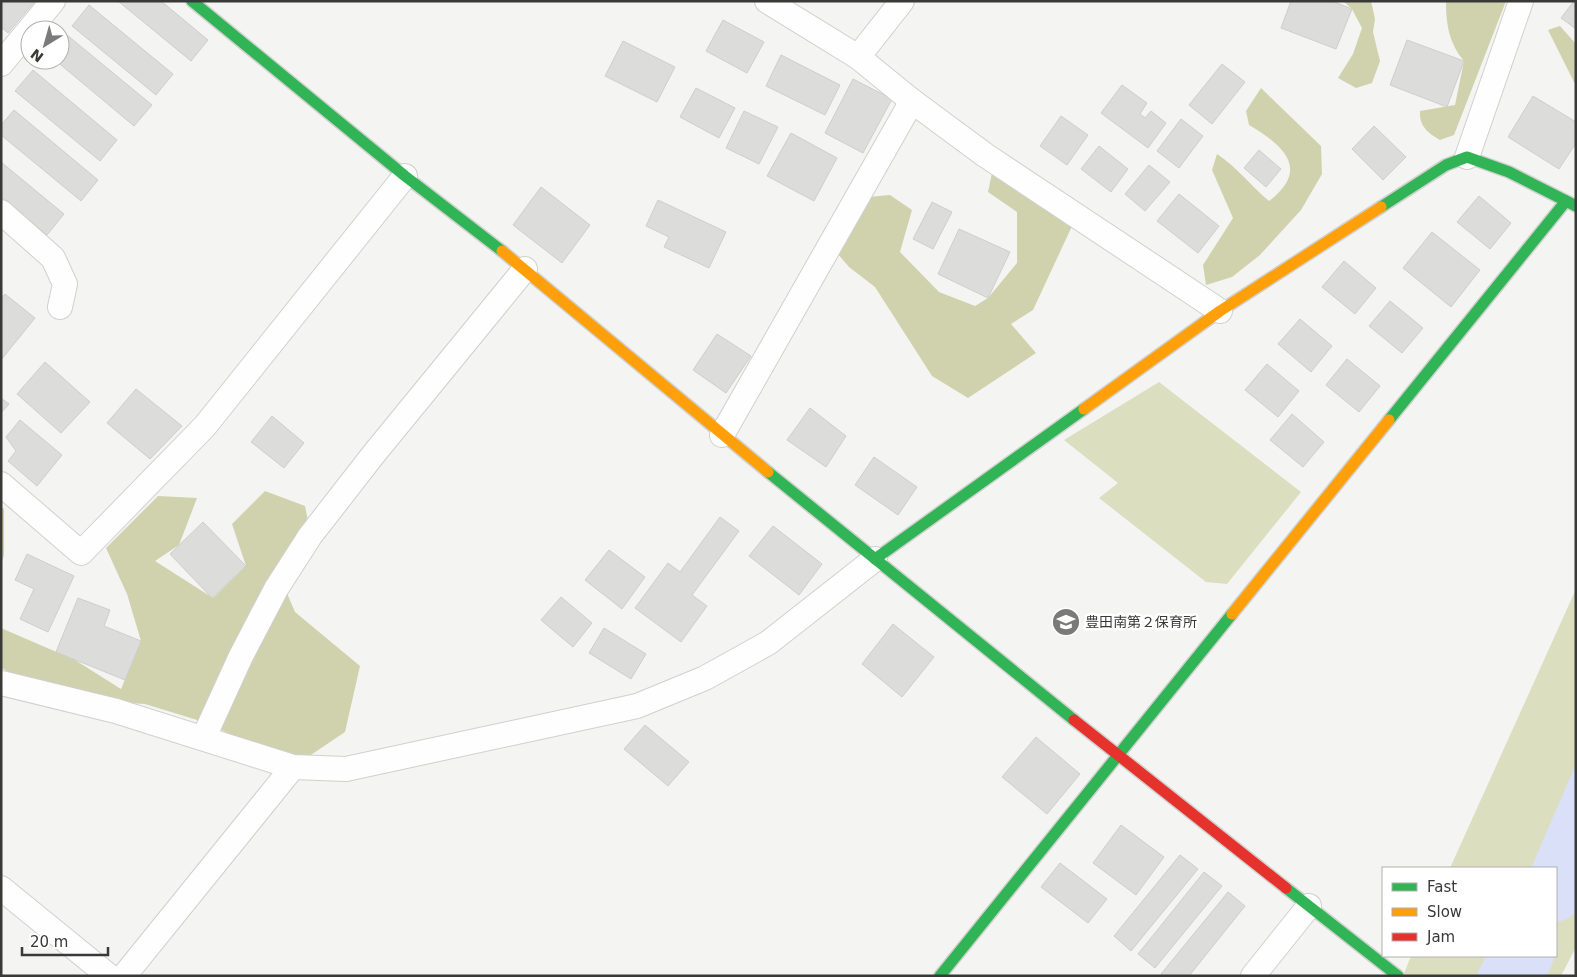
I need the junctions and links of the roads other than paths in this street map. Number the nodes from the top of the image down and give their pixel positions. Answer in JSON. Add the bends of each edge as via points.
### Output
{"nodes":[{"id":1,"x":53,"y":1,"type":"edge"},
{"id":2,"x":192,"y":1,"type":"edge"},
{"id":3,"x":767,"y":1,"type":"edge"},
{"id":4,"x":902,"y":1,"type":"edge"},
{"id":5,"x":1521,"y":1,"type":"edge"},
{"id":6,"x":858,"y":57,"type":"junction"},
{"id":7,"x":1,"y":64,"type":"edge"},
{"id":8,"x":912,"y":101,"type":"junction"},
{"id":9,"x":1467,"y":157,"type":"junction"},
{"id":10,"x":405,"y":176,"type":"junction"},
{"id":11,"x":1571,"y":204,"type":"edge"},
{"id":12,"x":1,"y":212,"type":"edge"},
{"id":13,"x":525,"y":269,"type":"junction"},
{"id":14,"x":60,"y":307,"type":"dead end"},
{"id":15,"x":1220,"y":311,"type":"junction"},
{"id":16,"x":722,"y":435,"type":"junction"},
{"id":17,"x":1,"y":484,"type":"edge"},
{"id":18,"x":875,"y":558,"type":"junction"},
{"id":19,"x":1,"y":683,"type":"edge"},
{"id":20,"x":204,"y":737,"type":"junction"},
{"id":21,"x":1118,"y":755,"type":"junction"},
{"id":22,"x":293,"y":767,"type":"junction"},
{"id":23,"x":1,"y":888,"type":"edge"},
{"id":24,"x":1309,"y":906,"type":"junction"},
{"id":25,"x":109,"y":976,"type":"edge"},
{"id":26,"x":124,"y":976,"type":"edge"},
{"id":27,"x":940,"y":976,"type":"edge"},
{"id":28,"x":1253,"y":976,"type":"edge"},
{"id":29,"x":1398,"y":976,"type":"edge"}],
"edges":[{"from":1,"to":7,"type":"street"},
{"from":2,"to":10,"type":"street"},
{"from":3,"to":6,"type":"street"},
{"from":4,"to":6,"type":"street"},
{"from":5,"to":9,"type":"street"},
{"from":6,"to":8,"type":"street"},
{"from":8,"to":15,"type":"street","via":[[985,155]]},
{"from":8,"to":16,"type":"street"},
{"from":9,"to":11,"type":"street","via":[[1510,172]]},
{"from":9,"to":15,"type":"street","via":[[1446,165]]},
{"from":10,"to":13,"type":"street"},
{"from":10,"to":17,"type":"street","via":[[205,426],[81,553]]},
{"from":11,"to":21,"type":"street"},
{"from":12,"to":14,"type":"street","via":[[53,258],[65,284]]},
{"from":13,"to":16,"type":"street"},
{"from":13,"to":20,"type":"street","via":[[310,536],[276,589]]},
{"from":15,"to":18,"type":"street"},
{"from":16,"to":18,"type":"street"},
{"from":18,"to":21,"type":"street"},
{"from":18,"to":22,"type":"street","via":[[768,643],[705,678],[637,706],[346,769]]},
{"from":19,"to":20,"type":"street"},
{"from":20,"to":22,"type":"street"},
{"from":21,"to":24,"type":"street"},
{"from":21,"to":27,"type":"street"},
{"from":22,"to":26,"type":"street"},
{"from":23,"to":25,"type":"street"},
{"from":24,"to":28,"type":"street"},
{"from":24,"to":29,"type":"street"}]}
